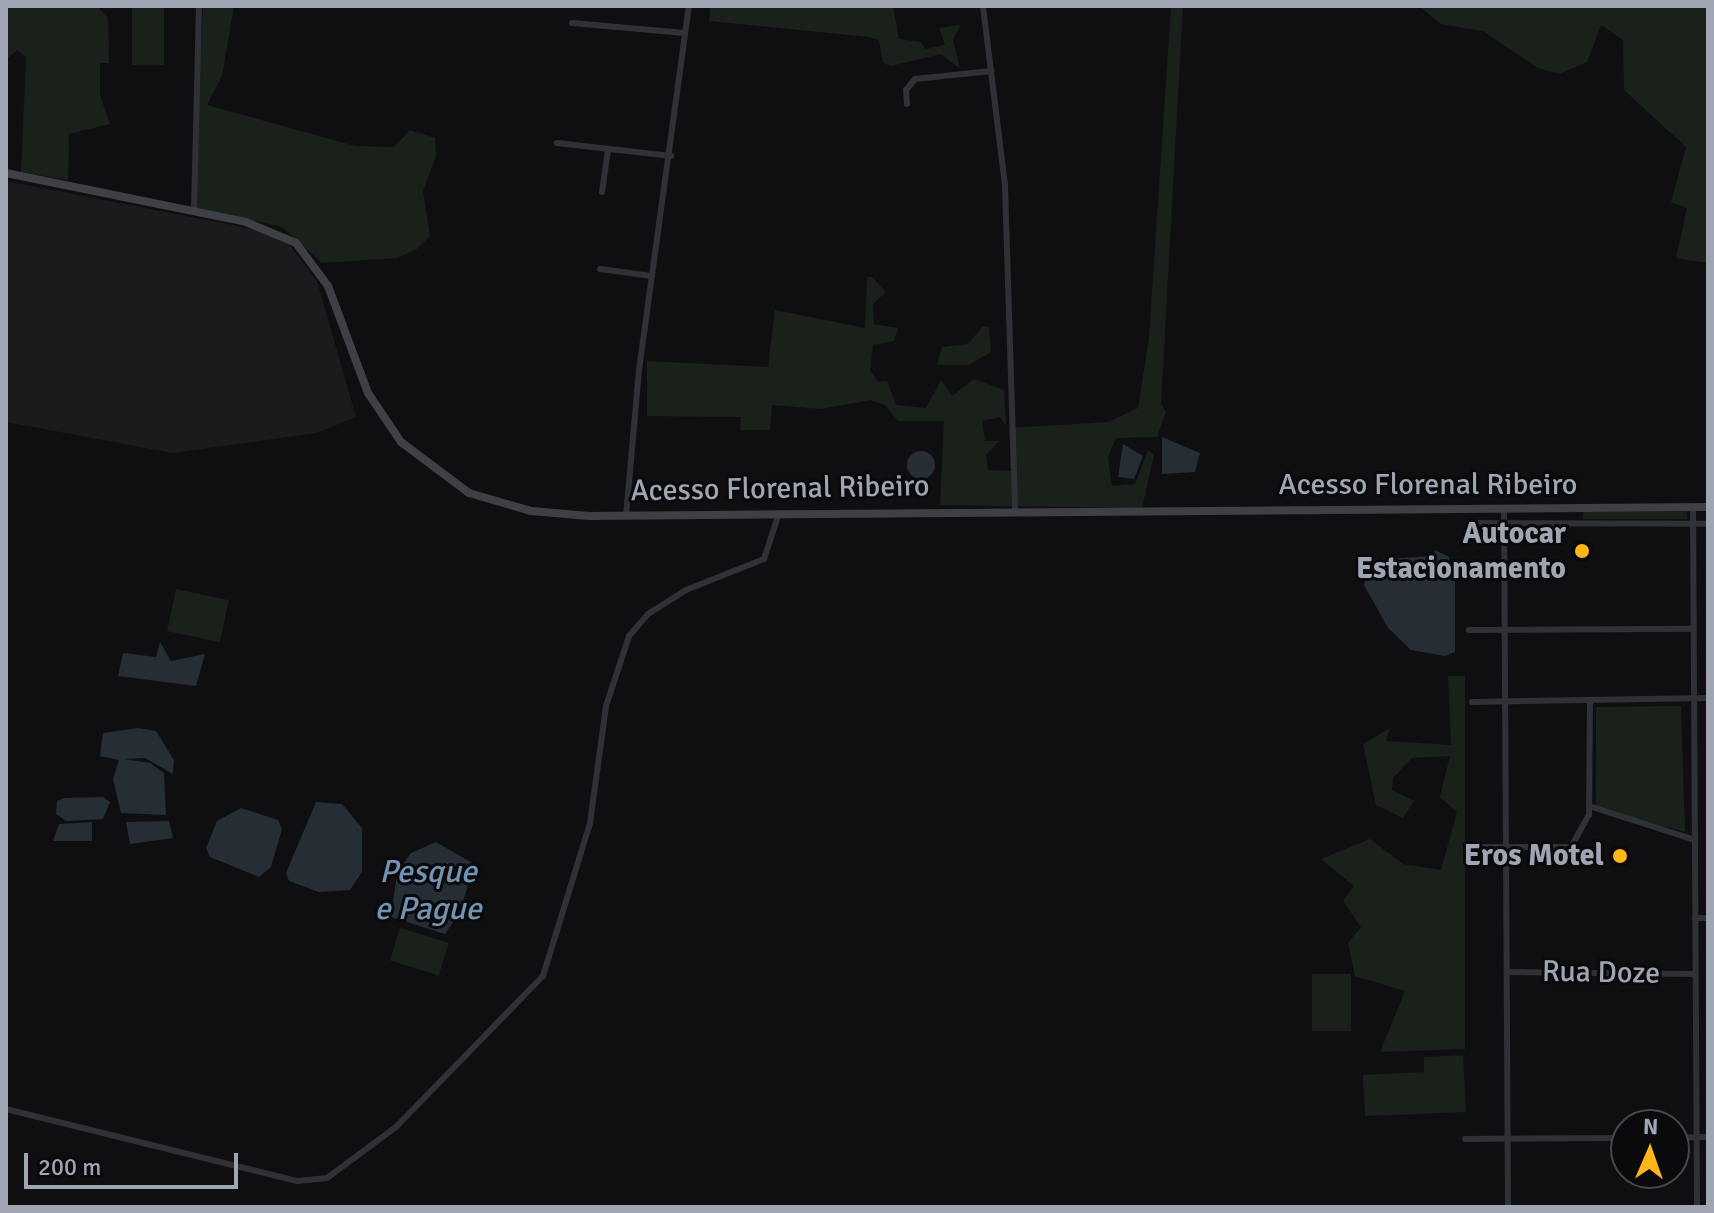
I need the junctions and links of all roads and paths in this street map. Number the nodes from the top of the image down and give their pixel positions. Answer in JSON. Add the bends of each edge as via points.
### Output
{"nodes":[{"id":1,"x":199,"y":6,"type":"edge"},
{"id":2,"x":689,"y":6,"type":"edge"},
{"id":3,"x":983,"y":6,"type":"edge"},
{"id":4,"x":572,"y":23,"type":"dead end"},
{"id":5,"x":685,"y":33,"type":"junction"},
{"id":6,"x":992,"y":71,"type":"junction"},
{"id":7,"x":907,"y":104,"type":"dead end"},
{"id":8,"x":557,"y":143,"type":"dead end"},
{"id":9,"x":608,"y":150,"type":"junction"},
{"id":10,"x":671,"y":156,"type":"junction"},
{"id":11,"x":6,"y":173,"type":"edge"},
{"id":12,"x":602,"y":192,"type":"dead end"},
{"id":13,"x":194,"y":210,"type":"junction"},
{"id":14,"x":600,"y":269,"type":"dead end"},
{"id":15,"x":652,"y":276,"type":"junction"},
{"id":16,"x":1693,"y":507,"type":"junction"},
{"id":17,"x":1708,"y":507,"type":"edge"},
{"id":18,"x":1504,"y":508,"type":"junction"},
{"id":19,"x":1015,"y":511,"type":"junction"},
{"id":20,"x":779,"y":513,"type":"junction"},
{"id":21,"x":626,"y":516,"type":"junction"},
{"id":22,"x":1469,"y":523,"type":"dead end"},
{"id":23,"x":1503,"y":523,"type":"junction"},
{"id":24,"x":1693,"y":524,"type":"junction"},
{"id":25,"x":1708,"y":524,"type":"edge"},
{"id":26,"x":1693,"y":629,"type":"junction"},
{"id":27,"x":1469,"y":630,"type":"dead end"},
{"id":28,"x":1503,"y":630,"type":"junction"},
{"id":29,"x":1694,"y":698,"type":"junction"},
{"id":30,"x":1708,"y":698,"type":"edge"},
{"id":31,"x":1590,"y":700,"type":"junction"},
{"id":32,"x":1503,"y":701,"type":"junction"},
{"id":33,"x":1472,"y":702,"type":"dead end"},
{"id":34,"x":1589,"y":806,"type":"junction"},
{"id":35,"x":1695,"y":840,"type":"junction"},
{"id":36,"x":1468,"y":847,"type":"dead end"},
{"id":37,"x":1503,"y":847,"type":"junction"},
{"id":38,"x":1695,"y":918,"type":"junction"},
{"id":39,"x":1708,"y":918,"type":"edge"},
{"id":40,"x":1507,"y":972,"type":"junction"},
{"id":41,"x":1695,"y":974,"type":"junction"},
{"id":42,"x":6,"y":1109,"type":"edge"},
{"id":43,"x":1690,"y":1137,"type":"edge"},
{"id":44,"x":1696,"y":1137,"type":"junction"},
{"id":45,"x":1708,"y":1137,"type":"edge"},
{"id":46,"x":1610,"y":1138,"type":"edge"},
{"id":47,"x":1465,"y":1139,"type":"dead end"},
{"id":48,"x":1509,"y":1139,"type":"junction"},
{"id":49,"x":1508,"y":1207,"type":"edge"},
{"id":50,"x":1697,"y":1207,"type":"edge"}],
"edges":[{"from":1,"to":13,"type":"street"},
{"from":2,"to":5,"type":"street"},
{"from":3,"to":6,"type":"street"},
{"from":4,"to":5,"type":"street"},
{"from":5,"to":10,"type":"street"},
{"from":6,"to":7,"type":"street","via":[[915,79],[906,90]]},
{"from":6,"to":19,"type":"street","via":[[1005,186]]},
{"from":8,"to":9,"type":"street"},
{"from":9,"to":10,"type":"street"},
{"from":9,"to":12,"type":"street"},
{"from":10,"to":15,"type":"street"},
{"from":11,"to":13,"type":"street","name":"Acesso Florenal Ribeiro"},
{"from":13,"to":21,"type":"street","name":"Acesso Florenal Ribeiro","via":[[263,227],[296,243],[328,286],[352,358],[387,425],[443,479],[490,502],[531,511]]},
{"from":14,"to":15,"type":"street"},
{"from":15,"to":21,"type":"street"},
{"from":16,"to":17,"type":"street","name":"Acesso Florenal Ribeiro"},
{"from":16,"to":18,"type":"street","name":"Acesso Florenal Ribeiro"},
{"from":16,"to":24,"type":"street"},
{"from":18,"to":19,"type":"street","name":"Acesso Florenal Ribeiro"},
{"from":18,"to":23,"type":"street"},
{"from":19,"to":20,"type":"street","name":"Acesso Florenal Ribeiro"},
{"from":20,"to":21,"type":"street","name":"Acesso Florenal Ribeiro"},
{"from":20,"to":42,"type":"street","via":[[764,559],[686,590],[648,614],[629,636],[606,706],[590,823],[543,976],[396,1127],[327,1178],[298,1181]]},
{"from":22,"to":23,"type":"street","name":"Acesso Florenal Ribeiro"},
{"from":23,"to":24,"type":"street","name":"Acesso Florenal Ribeiro"},
{"from":23,"to":28,"type":"street"},
{"from":24,"to":25,"type":"street","name":"Acesso Florenal Ribeiro"},
{"from":24,"to":26,"type":"street"},
{"from":26,"to":28,"type":"street"},
{"from":26,"to":29,"type":"street"},
{"from":27,"to":28,"type":"street"},
{"from":28,"to":32,"type":"street"},
{"from":29,"to":30,"type":"street"},
{"from":29,"to":31,"type":"street"},
{"from":29,"to":35,"type":"street"},
{"from":31,"to":32,"type":"street"},
{"from":31,"to":34,"type":"street"},
{"from":32,"to":33,"type":"street"},
{"from":32,"to":37,"type":"street"},
{"from":34,"to":35,"type":"street"},
{"from":34,"to":37,"type":"street","via":[[1571,847]]},
{"from":35,"to":38,"type":"street"},
{"from":36,"to":37,"type":"street"},
{"from":37,"to":40,"type":"street"},
{"from":38,"to":39,"type":"street"},
{"from":38,"to":41,"type":"street"},
{"from":40,"to":41,"type":"street","name":"Rua Doze"},
{"from":40,"to":48,"type":"street"},
{"from":41,"to":44,"type":"street"},
{"from":43,"to":44,"type":"street"},
{"from":44,"to":45,"type":"street"},
{"from":44,"to":50,"type":"street"},
{"from":46,"to":48,"type":"street"},
{"from":47,"to":48,"type":"street"},
{"from":48,"to":49,"type":"street"}]}
